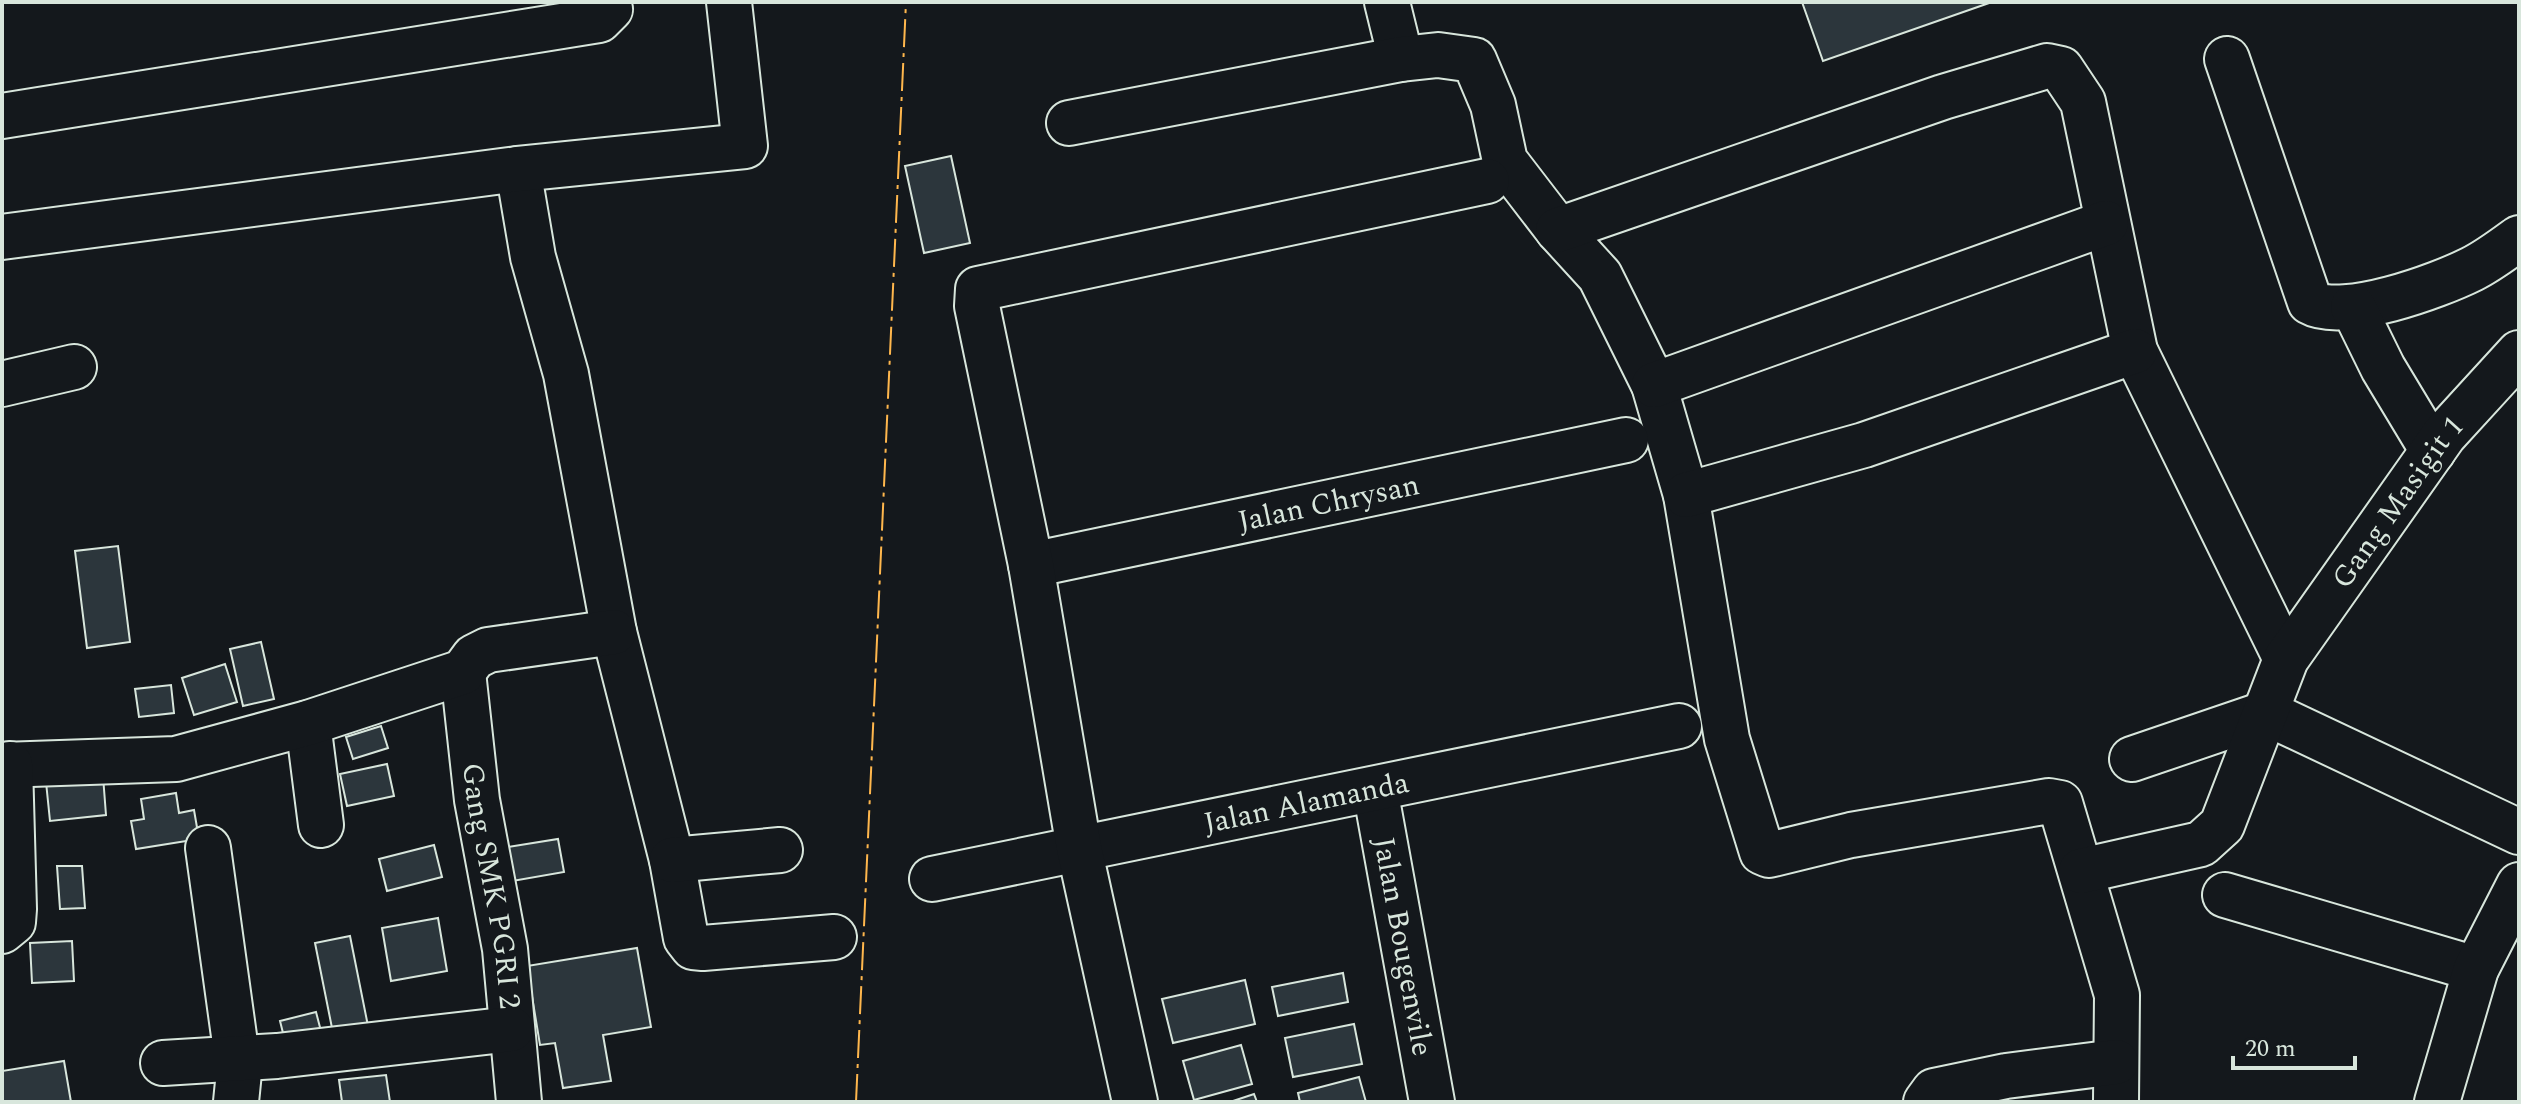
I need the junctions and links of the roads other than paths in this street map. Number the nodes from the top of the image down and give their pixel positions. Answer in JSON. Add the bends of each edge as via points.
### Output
{"nodes":[{"id":1,"x":608,"y":2,"type":"edge"},
{"id":2,"x":729,"y":2,"type":"edge"},
{"id":3,"x":1387,"y":2,"type":"edge"},
{"id":4,"x":1401,"y":59,"type":"junction"},
{"id":5,"x":2227,"y":59,"type":"dead end"},
{"id":6,"x":2,"y":116,"type":"edge"},
{"id":7,"x":1069,"y":123,"type":"dead end"},
{"id":8,"x":518,"y":169,"type":"junction"},
{"id":9,"x":1487,"y":181,"type":"dead end"},
{"id":10,"x":2106,"y":223,"type":"junction"},
{"id":11,"x":1558,"y":230,"type":"junction"},
{"id":12,"x":2,"y":237,"type":"edge"},
{"id":13,"x":2519,"y":238,"type":"edge"},
{"id":14,"x":2353,"y":307,"type":"junction"},
{"id":15,"x":2135,"y":351,"type":"junction"},
{"id":16,"x":2519,"y":353,"type":"edge"},
{"id":17,"x":74,"y":367,"type":"dead end"},
{"id":18,"x":2,"y":384,"type":"edge"},
{"id":19,"x":1654,"y":385,"type":"junction"},
{"id":20,"x":1626,"y":440,"type":"dead end"},
{"id":21,"x":2433,"y":451,"type":"junction"},
{"id":22,"x":1686,"y":495,"type":"junction"},
{"id":23,"x":1031,"y":565,"type":"junction"},
{"id":24,"x":614,"y":632,"type":"junction"},
{"id":25,"x":2286,"y":659,"type":"junction"},
{"id":26,"x":463,"y":672,"type":"junction"},
{"id":27,"x":2267,"y":713,"type":"junction"},
{"id":28,"x":308,"y":723,"type":"junction"},
{"id":29,"x":1679,"y":726,"type":"dead end"},
{"id":30,"x":2132,"y":759,"type":"dead end"},
{"id":31,"x":6,"y":764,"type":"edge"},
{"id":32,"x":1375,"y":789,"type":"junction"},
{"id":33,"x":321,"y":825,"type":"dead end"},
{"id":34,"x":2519,"y":832,"type":"edge"},
{"id":35,"x":208,"y":848,"type":"dead end"},
{"id":36,"x":1079,"y":848,"type":"junction"},
{"id":37,"x":780,"y":850,"type":"dead end"},
{"id":38,"x":672,"y":860,"type":"junction"},
{"id":39,"x":2081,"y":871,"type":"junction"},
{"id":40,"x":932,"y":879,"type":"dead end"},
{"id":41,"x":2519,"y":885,"type":"edge"},
{"id":42,"x":2225,"y":895,"type":"dead end"},
{"id":43,"x":2,"y":931,"type":"edge"},
{"id":44,"x":834,"y":937,"type":"dead end"},
{"id":45,"x":2476,"y":969,"type":"junction"},
{"id":46,"x":511,"y":1029,"type":"junction"},
{"id":47,"x":237,"y":1056,"type":"junction"},
{"id":48,"x":163,"y":1063,"type":"dead end"},
{"id":49,"x":2116,"y":1082,"type":"edge"},
{"id":50,"x":236,"y":1102,"type":"edge"},
{"id":51,"x":519,"y":1102,"type":"edge"},
{"id":52,"x":1135,"y":1102,"type":"edge"},
{"id":53,"x":1432,"y":1102,"type":"edge"},
{"id":54,"x":1926,"y":1102,"type":"edge"},
{"id":55,"x":2437,"y":1102,"type":"edge"}],
"edges":[{"from":1,"to":6,"type":"street","via":[[610,9],[599,20]]},
{"from":2,"to":8,"type":"street","via":[[745,146]]},
{"from":3,"to":4,"type":"street"},
{"from":4,"to":7,"type":"street"},
{"from":4,"to":11,"type":"street","via":[[1438,55],[1474,60],[1493,105],[1505,161]]},
{"from":5,"to":14,"type":"street","via":[[2304,292],[2321,308]]},
{"from":8,"to":12,"type":"street"},
{"from":8,"to":24,"type":"street","via":[[533,257],[566,374]]},
{"from":9,"to":23,"type":"street","via":[[978,289],[977,306]]},
{"from":10,"to":11,"type":"street","via":[[2083,102],[2061,69],[2047,66]]},
{"from":10,"to":15,"type":"street"},
{"from":10,"to":19,"type":"street"},
{"from":11,"to":19,"type":"street","via":[[1600,276]]},
{"from":13,"to":14,"type":"street","via":[[2439,284]]},
{"from":14,"to":21,"type":"street"},
{"from":15,"to":22,"type":"street","via":[[1864,445]]},
{"from":15,"to":25,"type":"street"},
{"from":16,"to":21,"type":"street","name":"Gang Masigit 1"},
{"from":17,"to":18,"type":"street"},
{"from":19,"to":22,"type":"street"},
{"from":20,"to":23,"type":"street","name":"Jalan Chrysan"},
{"from":21,"to":25,"type":"street","name":"Gang Masigit 1"},
{"from":22,"to":39,"type":"street","via":[[1727,739],[1762,852],[1769,855],[1851,835],[2057,801]]},
{"from":23,"to":36,"type":"street"},
{"from":24,"to":26,"type":"street","via":[[488,650]]},
{"from":24,"to":38,"type":"street"},
{"from":25,"to":27,"type":"street","name":"Gang Masigit 1"},
{"from":26,"to":28,"type":"street"},
{"from":26,"to":46,"type":"street","name":"Gang SMK PGRI 2","via":[[477,800],[505,949]]},
{"from":27,"to":30,"type":"street"},
{"from":27,"to":34,"type":"street"},
{"from":27,"to":39,"type":"street","name":"Gang Masigit 1","via":[[2222,825],[2206,842]]},
{"from":28,"to":31,"type":"street","via":[[176,759]]},
{"from":28,"to":33,"type":"street"},
{"from":29,"to":32,"type":"street","name":"Jalan Alamanda"},
{"from":31,"to":43,"type":"street","via":[[14,909],[13,922]]},
{"from":32,"to":36,"type":"street","name":"Jalan Alamanda"},
{"from":32,"to":53,"type":"street","name":"Jalan Bougenvile"},
{"from":35,"to":47,"type":"street"},
{"from":36,"to":40,"type":"street","name":"Jalan Alamanda"},
{"from":36,"to":52,"type":"street"},
{"from":37,"to":38,"type":"street"},
{"from":38,"to":44,"type":"street","via":[[686,938],[693,947]]},
{"from":39,"to":49,"type":"street","via":[[2117,995]]},
{"from":41,"to":45,"type":"street"},
{"from":42,"to":45,"type":"street"},
{"from":45,"to":55,"type":"street"},
{"from":46,"to":47,"type":"street"},
{"from":46,"to":51,"type":"street","name":"Gang SMK PGRI 2"},
{"from":47,"to":48,"type":"street"},
{"from":47,"to":50,"type":"street"},
{"from":49,"to":54,"type":"street","via":[[2006,1076],[1934,1091]]}]}
